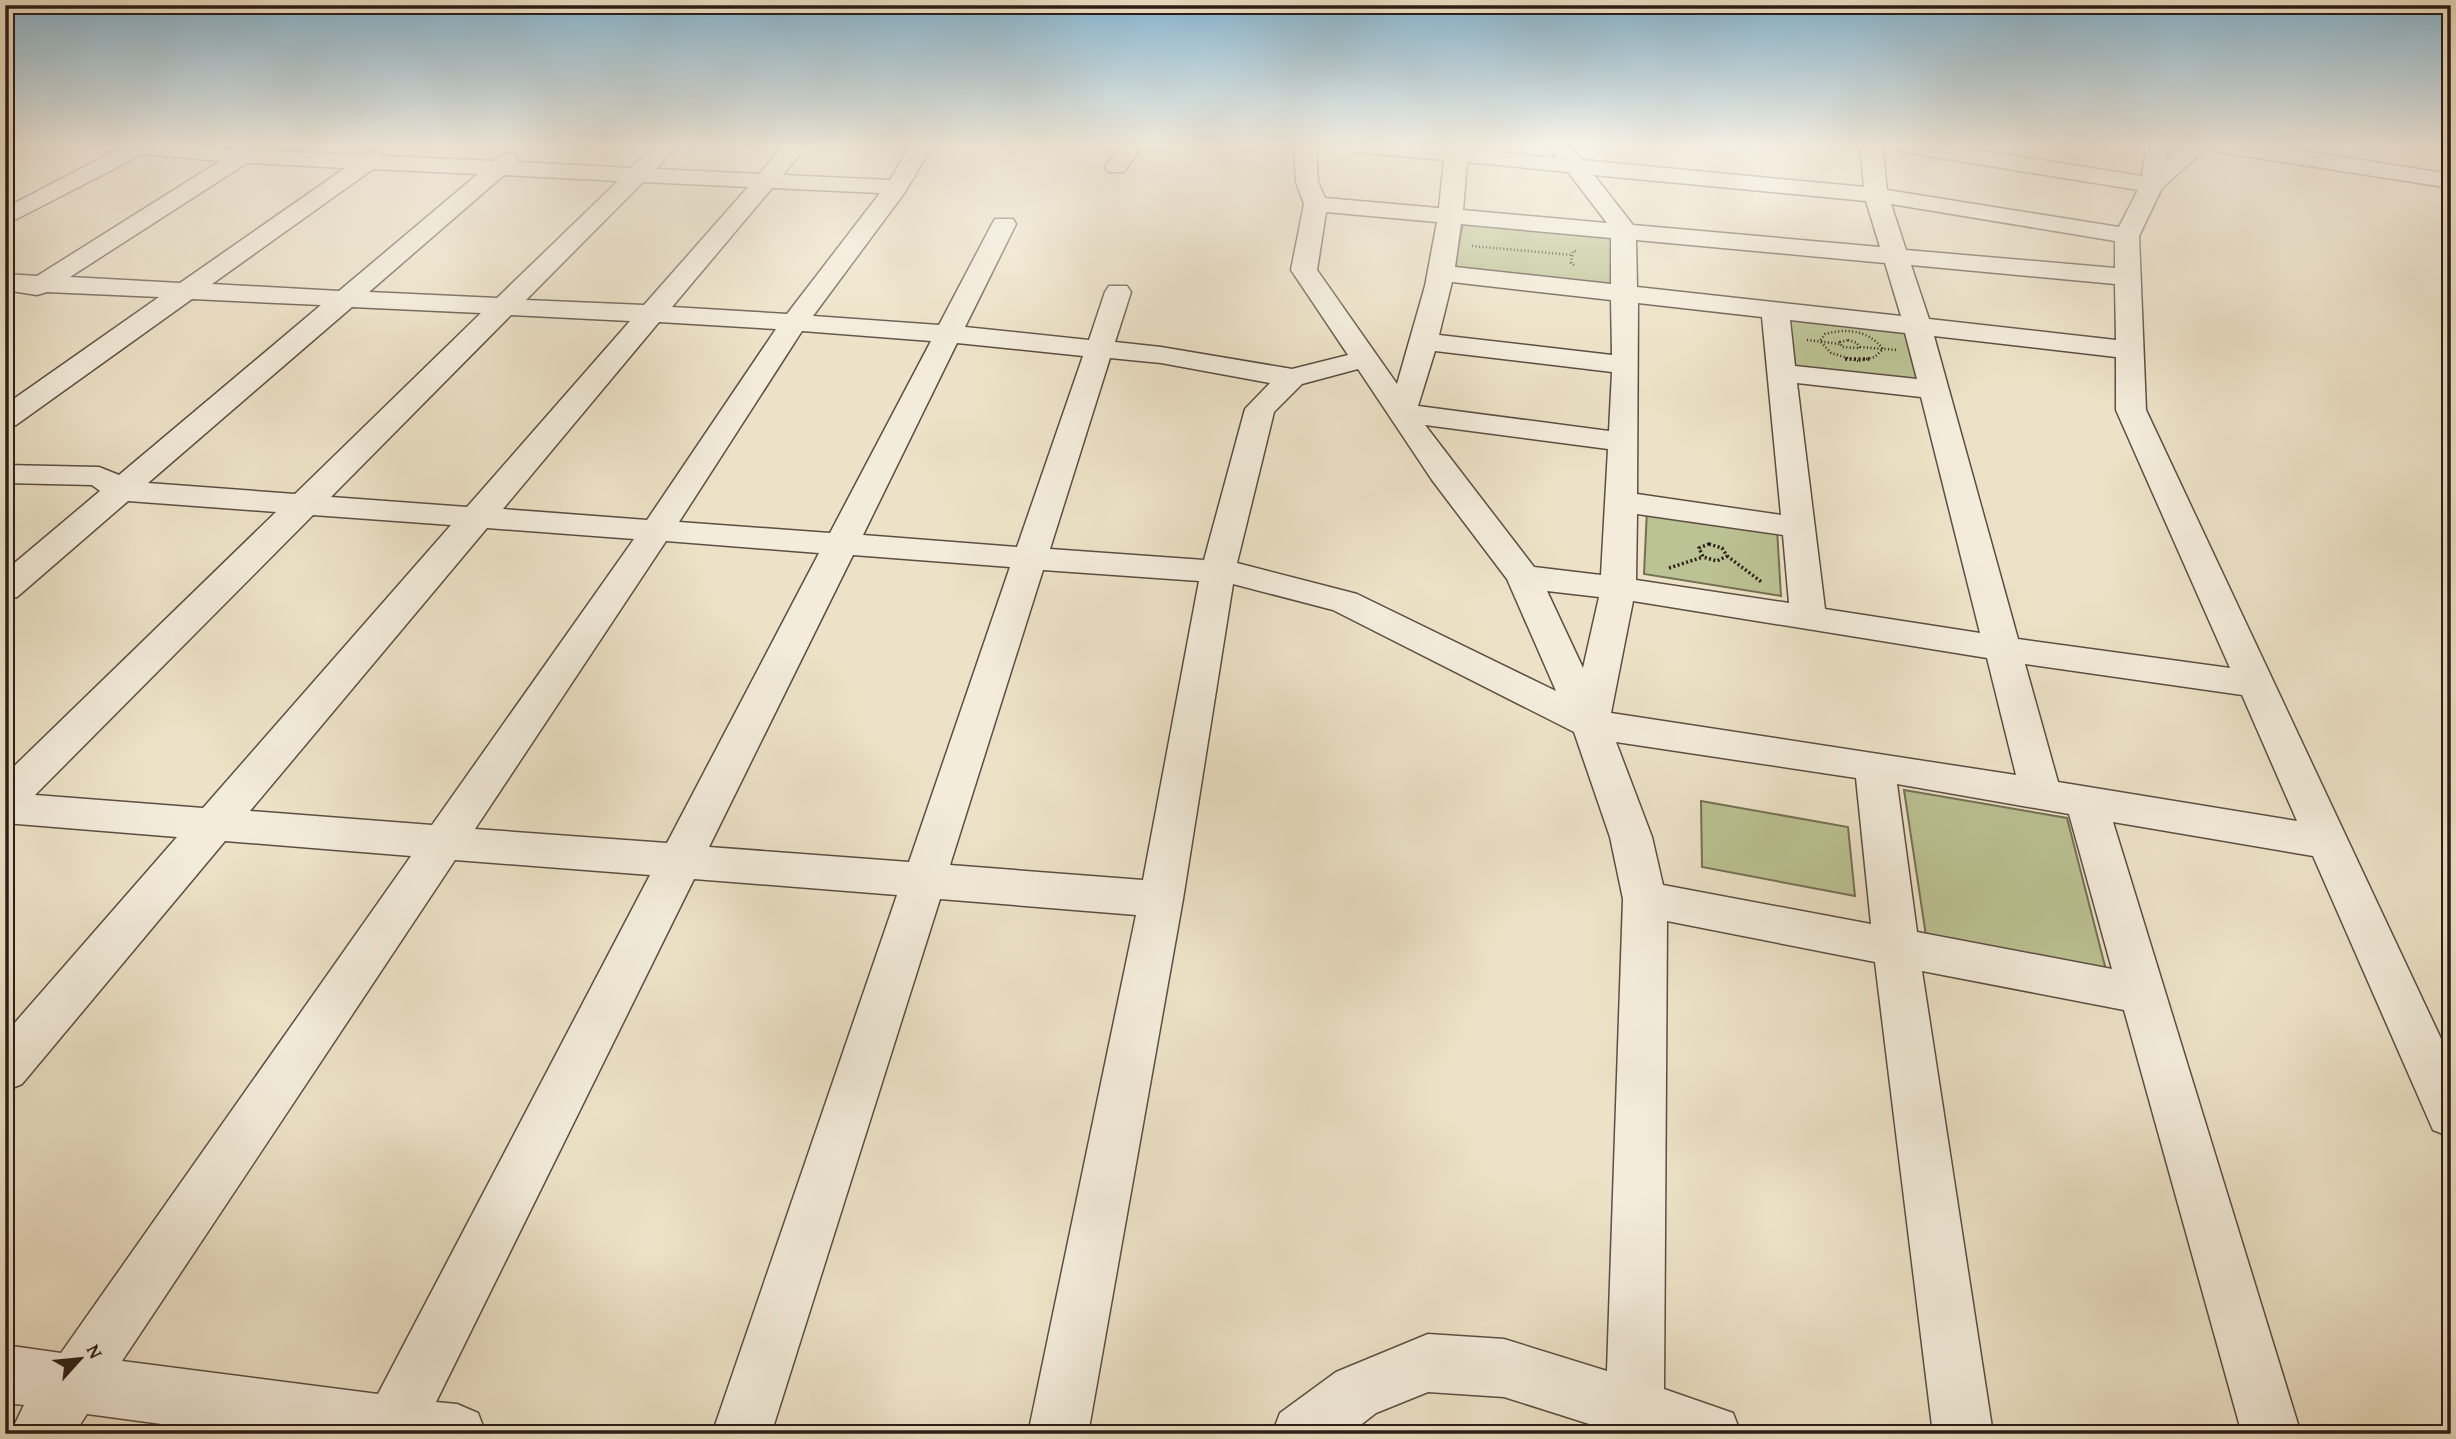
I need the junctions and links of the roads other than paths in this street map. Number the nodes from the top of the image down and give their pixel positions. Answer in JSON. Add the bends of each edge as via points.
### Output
{"nodes":[{"id":1,"x":154,"y":212,"type":"edge"},
{"id":2,"x":297,"y":212,"type":"edge"},
{"id":3,"x":447,"y":212,"type":"edge"},
{"id":4,"x":600,"y":212,"type":"edge"},
{"id":5,"x":738,"y":212,"type":"edge"},
{"id":6,"x":878,"y":212,"type":"edge"},
{"id":7,"x":1315,"y":212,"type":"edge"},
{"id":8,"x":1395,"y":212,"type":"edge"},
{"id":9,"x":1452,"y":212,"type":"edge"},
{"id":10,"x":1613,"y":212,"type":"edge"},
{"id":11,"x":1882,"y":212,"type":"edge"},
{"id":12,"x":1981,"y":212,"type":"edge"},
{"id":13,"x":2138,"y":212,"type":"edge"},
{"id":14,"x":1452,"y":218,"type":"junction"},
{"id":15,"x":1004,"y":224,"type":"dead end"},
{"id":16,"x":1623,"y":230,"type":"junction"},
{"id":17,"x":2127,"y":236,"type":"junction"},
{"id":18,"x":1897,"y":256,"type":"junction"},
{"id":19,"x":1442,"y":273,"type":"junction"},
{"id":20,"x":2127,"y":277,"type":"junction"},
{"id":21,"x":5,"y":282,"type":"edge"},
{"id":22,"x":41,"y":284,"type":"junction"},
{"id":23,"x":186,"y":291,"type":"junction"},
{"id":24,"x":1118,"y":292,"type":"dead end"},
{"id":25,"x":1625,"y":292,"type":"junction"},
{"id":26,"x":345,"y":299,"type":"junction"},
{"id":27,"x":5,"y":307,"type":"edge"},
{"id":28,"x":504,"y":307,"type":"junction"},
{"id":29,"x":1775,"y":309,"type":"junction"},
{"id":30,"x":651,"y":314,"type":"junction"},
{"id":31,"x":794,"y":323,"type":"junction"},
{"id":32,"x":948,"y":334,"type":"junction"},
{"id":33,"x":1913,"y":338,"type":"junction"},
{"id":34,"x":1427,"y":342,"type":"junction"},
{"id":35,"x":1099,"y":349,"type":"junction"},
{"id":36,"x":2128,"y":349,"type":"junction"},
{"id":37,"x":1365,"y":359,"type":"junction"},
{"id":38,"x":1626,"y":365,"type":"junction"},
{"id":39,"x":1782,"y":373,"type":"junction"},
{"id":40,"x":1292,"y":379,"type":"junction"},
{"id":41,"x":1934,"y":390,"type":"junction"},
{"id":42,"x":1401,"y":413,"type":"junction"},
{"id":43,"x":5,"y":419,"type":"edge"},
{"id":44,"x":1624,"y":442,"type":"junction"},
{"id":45,"x":5,"y":474,"type":"edge"},
{"id":46,"x":121,"y":491,"type":"junction"},
{"id":47,"x":1622,"y":502,"type":"junction"},
{"id":48,"x":304,"y":504,"type":"junction"},
{"id":49,"x":477,"y":517,"type":"junction"},
{"id":50,"x":1798,"y":527,"type":"junction"},
{"id":51,"x":657,"y":530,"type":"junction"},
{"id":52,"x":842,"y":544,"type":"junction"},
{"id":53,"x":1030,"y":558,"type":"junction"},
{"id":54,"x":1218,"y":571,"type":"junction"},
{"id":55,"x":1522,"y":577,"type":"junction"},
{"id":56,"x":1618,"y":588,"type":"junction"},
{"id":57,"x":5,"y":589,"type":"edge"},
{"id":58,"x":1808,"y":618,"type":"junction"},
{"id":59,"x":2004,"y":649,"type":"junction"},
{"id":60,"x":2253,"y":684,"type":"junction"},
{"id":61,"x":1590,"y":724,"type":"junction"},
{"id":62,"x":1875,"y":766,"type":"junction"},
{"id":63,"x":2063,"y":799,"type":"junction"},
{"id":64,"x":5,"y":800,"type":"edge"},
{"id":65,"x":5,"y":808,"type":"edge"},
{"id":66,"x":214,"y":825,"type":"junction"},
{"id":67,"x":443,"y":843,"type":"junction"},
{"id":68,"x":2330,"y":843,"type":"junction"},
{"id":69,"x":680,"y":861,"type":"junction"},
{"id":70,"x":924,"y":880,"type":"junction"},
{"id":71,"x":1161,"y":899,"type":"junction"},
{"id":72,"x":1645,"y":899,"type":"junction"},
{"id":73,"x":1896,"y":947,"type":"junction"},
{"id":74,"x":2142,"y":994,"type":"junction"},
{"id":75,"x":5,"y":1069,"type":"edge"},
{"id":76,"x":2451,"y":1114,"type":"edge"},
{"id":77,"x":5,"y":1374,"type":"edge"},
{"id":78,"x":73,"y":1383,"type":"junction"},
{"id":79,"x":1634,"y":1422,"type":"edge"},
{"id":80,"x":391,"y":1430,"type":"edge"},
{"id":81,"x":39,"y":1434,"type":"edge"},
{"id":82,"x":457,"y":1434,"type":"edge"},
{"id":83,"x":741,"y":1434,"type":"edge"},
{"id":84,"x":1058,"y":1434,"type":"edge"},
{"id":85,"x":1301,"y":1434,"type":"edge"},
{"id":86,"x":1712,"y":1434,"type":"edge"},
{"id":87,"x":1963,"y":1434,"type":"edge"},
{"id":88,"x":2272,"y":1434,"type":"edge"}],
"edges":[{"from":1,"to":22,"type":"street"},
{"from":2,"to":23,"type":"street"},
{"from":3,"to":26,"type":"street"},
{"from":4,"to":28,"type":"street"},
{"from":5,"to":30,"type":"street"},
{"from":6,"to":31,"type":"street"},
{"from":7,"to":37,"type":"street","via":[[1304,270]]},
{"from":8,"to":14,"type":"street"},
{"from":9,"to":14,"type":"street"},
{"from":10,"to":16,"type":"street"},
{"from":11,"to":18,"type":"street"},
{"from":12,"to":17,"type":"street"},
{"from":13,"to":17,"type":"street"},
{"from":14,"to":16,"type":"street"},
{"from":14,"to":19,"type":"street"},
{"from":15,"to":32,"type":"street"},
{"from":16,"to":18,"type":"street"},
{"from":16,"to":25,"type":"street"},
{"from":17,"to":20,"type":"street"},
{"from":18,"to":20,"type":"street"},
{"from":18,"to":33,"type":"street"},
{"from":19,"to":25,"type":"street"},
{"from":19,"to":34,"type":"street"},
{"from":20,"to":36,"type":"street"},
{"from":21,"to":22,"type":"street"},
{"from":22,"to":23,"type":"street"},
{"from":22,"to":27,"type":"street"},
{"from":23,"to":26,"type":"street"},
{"from":23,"to":43,"type":"street"},
{"from":24,"to":35,"type":"street"},
{"from":25,"to":29,"type":"street"},
{"from":25,"to":38,"type":"street"},
{"from":26,"to":28,"type":"street"},
{"from":26,"to":46,"type":"street"},
{"from":28,"to":30,"type":"street"},
{"from":28,"to":48,"type":"street"},
{"from":29,"to":33,"type":"street"},
{"from":29,"to":39,"type":"street"},
{"from":30,"to":31,"type":"street"},
{"from":30,"to":49,"type":"street"},
{"from":31,"to":32,"type":"street"},
{"from":31,"to":51,"type":"street"},
{"from":32,"to":35,"type":"street"},
{"from":32,"to":52,"type":"street"},
{"from":33,"to":36,"type":"street"},
{"from":33,"to":41,"type":"street"},
{"from":34,"to":38,"type":"street"},
{"from":34,"to":42,"type":"street"},
{"from":35,"to":40,"type":"street"},
{"from":35,"to":53,"type":"street"},
{"from":36,"to":60,"type":"street","via":[[2131,410]]},
{"from":37,"to":40,"type":"street"},
{"from":37,"to":42,"type":"street"},
{"from":38,"to":44,"type":"street"},
{"from":39,"to":41,"type":"street"},
{"from":39,"to":50,"type":"street"},
{"from":40,"to":54,"type":"street","via":[[1260,409]]},
{"from":41,"to":59,"type":"street"},
{"from":42,"to":44,"type":"street"},
{"from":42,"to":55,"type":"street"},
{"from":44,"to":47,"type":"street"},
{"from":45,"to":46,"type":"street","via":[[99,475]]},
{"from":46,"to":48,"type":"street"},
{"from":46,"to":57,"type":"street"},
{"from":47,"to":50,"type":"street"},
{"from":47,"to":56,"type":"street"},
{"from":48,"to":49,"type":"street"},
{"from":48,"to":64,"type":"street"},
{"from":49,"to":51,"type":"street"},
{"from":49,"to":66,"type":"street"},
{"from":50,"to":58,"type":"street"},
{"from":51,"to":52,"type":"street"},
{"from":51,"to":67,"type":"street"},
{"from":52,"to":53,"type":"street"},
{"from":52,"to":69,"type":"street"},
{"from":53,"to":54,"type":"street"},
{"from":53,"to":70,"type":"street"},
{"from":54,"to":61,"type":"street","via":[[1245,573],[1345,602]]},
{"from":54,"to":71,"type":"street"},
{"from":55,"to":56,"type":"street"},
{"from":55,"to":61,"type":"street"},
{"from":56,"to":58,"type":"street"},
{"from":56,"to":61,"type":"street"},
{"from":58,"to":59,"type":"street"},
{"from":59,"to":60,"type":"street"},
{"from":59,"to":63,"type":"street"},
{"from":60,"to":68,"type":"street"},
{"from":61,"to":62,"type":"street"},
{"from":61,"to":72,"type":"street","via":[[1631,837]]},
{"from":62,"to":63,"type":"street"},
{"from":62,"to":73,"type":"street"},
{"from":63,"to":68,"type":"street"},
{"from":63,"to":74,"type":"street"},
{"from":65,"to":66,"type":"street"},
{"from":66,"to":67,"type":"street"},
{"from":66,"to":75,"type":"street"},
{"from":67,"to":69,"type":"street"},
{"from":67,"to":78,"type":"street"},
{"from":68,"to":76,"type":"street"},
{"from":69,"to":70,"type":"street"},
{"from":69,"to":80,"type":"street"},
{"from":70,"to":71,"type":"street"},
{"from":70,"to":83,"type":"street"},
{"from":71,"to":84,"type":"street"},
{"from":72,"to":73,"type":"street"},
{"from":72,"to":79,"type":"street"},
{"from":73,"to":74,"type":"street"},
{"from":73,"to":87,"type":"street"},
{"from":74,"to":88,"type":"street"},
{"from":77,"to":78,"type":"street"},
{"from":78,"to":80,"type":"street"},
{"from":78,"to":81,"type":"street"},
{"from":79,"to":85,"type":"street","via":[[1504,1368],[1428,1363],[1356,1392]]},
{"from":79,"to":86,"type":"street"},
{"from":80,"to":82,"type":"street"}]}
